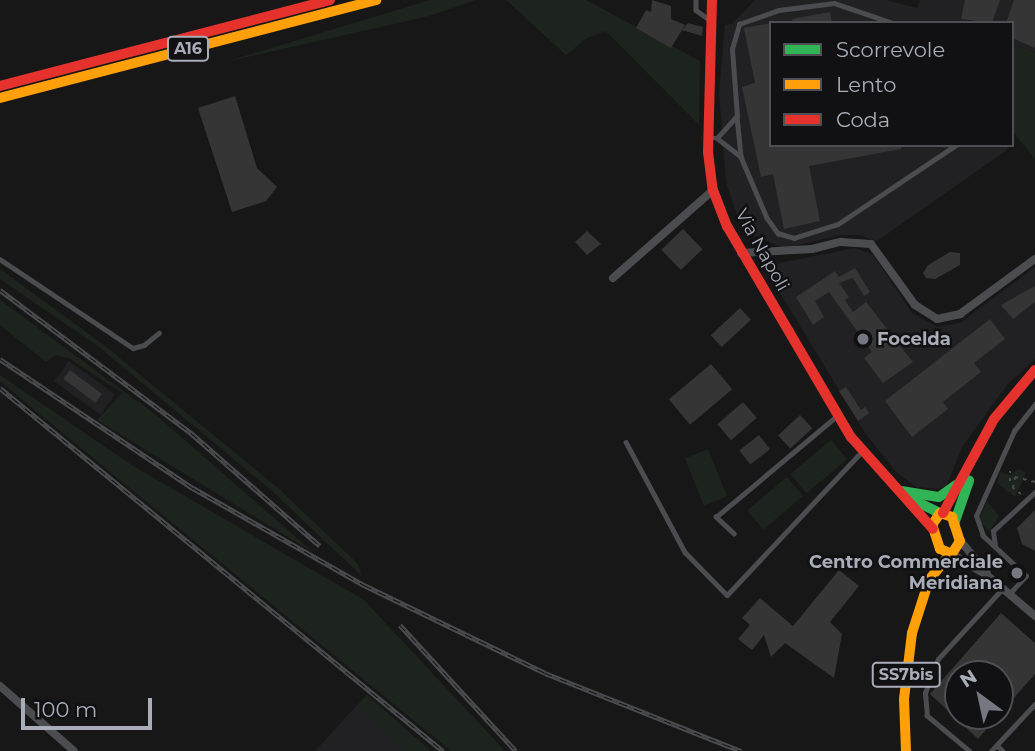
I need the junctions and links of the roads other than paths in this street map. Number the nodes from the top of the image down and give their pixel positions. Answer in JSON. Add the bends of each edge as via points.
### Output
{"nodes":[{"id":1,"x":330,"y":0,"type":"edge"},
{"id":2,"x":376,"y":0,"type":"edge"},
{"id":3,"x":696,"y":0,"type":"edge"},
{"id":4,"x":712,"y":0,"type":"edge"},
{"id":5,"x":711,"y":20,"type":"junction"},
{"id":6,"x":886,"y":21,"type":"edge"},
{"id":7,"x":0,"y":86,"type":"edge"},
{"id":8,"x":0,"y":98,"type":"edge"},
{"id":9,"x":737,"y":117,"type":"junction"},
{"id":10,"x":713,"y":138,"type":"junction"},
{"id":11,"x":953,"y":147,"type":"edge"},
{"id":12,"x":741,"y":157,"type":"junction"},
{"id":13,"x":713,"y":190,"type":"junction"},
{"id":14,"x":741,"y":253,"type":"junction"},
{"id":15,"x":0,"y":259,"type":"edge"},
{"id":16,"x":1035,"y":259,"type":"edge"},
{"id":17,"x":613,"y":278,"type":"dead end"},
{"id":18,"x":159,"y":334,"type":"dead end"},
{"id":19,"x":1035,"y":370,"type":"edge"},
{"id":20,"x":1035,"y":404,"type":"edge"},
{"id":21,"x":838,"y":416,"type":"junction"},
{"id":22,"x":626,"y":442,"type":"dead end"},
{"id":23,"x":862,"y":451,"type":"junction"},
{"id":24,"x":975,"y":457,"type":"junction"},
{"id":25,"x":964,"y":474,"type":"junction"},
{"id":26,"x":890,"y":483,"type":"junction"},
{"id":27,"x":901,"y":491,"type":"junction"},
{"id":28,"x":1035,"y":492,"type":"edge"},
{"id":29,"x":941,"y":513,"type":"junction"},
{"id":30,"x":954,"y":524,"type":"junction"},
{"id":31,"x":933,"y":529,"type":"junction"},
{"id":32,"x":734,"y":534,"type":"dead end"},
{"id":33,"x":958,"y":538,"type":"junction"},
{"id":34,"x":939,"y":542,"type":"junction"},
{"id":35,"x":995,"y":547,"type":"junction"},
{"id":36,"x":951,"y":554,"type":"junction"},
{"id":37,"x":988,"y":576,"type":"junction"},
{"id":38,"x":929,"y":580,"type":"junction"},
{"id":39,"x":1007,"y":590,"type":"junction"},
{"id":40,"x":1035,"y":616,"type":"edge"},
{"id":41,"x":0,"y":686,"type":"edge"},
{"id":42,"x":1035,"y":704,"type":"edge"},
{"id":43,"x":997,"y":745,"type":"junction"},
{"id":44,"x":74,"y":751,"type":"edge"},
{"id":45,"x":906,"y":751,"type":"edge"},
{"id":46,"x":969,"y":751,"type":"edge"},
{"id":47,"x":992,"y":751,"type":"edge"},
{"id":48,"x":1003,"y":751,"type":"edge"}],
"edges":[{"from":1,"to":7,"type":"main road","number":"A16"},
{"from":2,"to":8,"type":"main road","number":"A16"},
{"from":3,"to":5,"type":"lane","via":[[696,10]]},
{"from":4,"to":5,"type":"main road","name":"Via Napoli"},
{"from":5,"to":10,"type":"main road","name":"Via Napoli"},
{"from":6,"to":9,"type":"lane","via":[[834,3],[748,19],[734,35],[732,49]]},
{"from":9,"to":10,"type":"lane"},
{"from":9,"to":12,"type":"lane"},
{"from":10,"to":12,"type":"lane"},
{"from":10,"to":13,"type":"main road","name":"Via Napoli"},
{"from":11,"to":12,"type":"lane","via":[[838,224],[794,238],[778,233],[767,218]]},
{"from":13,"to":14,"type":"main road","name":"Via Napoli"},
{"from":13,"to":17,"type":"street"},
{"from":14,"to":16,"type":"street","via":[[812,249],[841,242],[871,244],[915,305],[937,319],[960,314]]},
{"from":14,"to":21,"type":"main road","name":"Via Napoli"},
{"from":15,"to":18,"type":"lane","via":[[133,348]]},
{"from":19,"to":24,"type":"main road","via":[[994,419]]},
{"from":20,"to":35,"type":"lane","via":[[1014,431],[977,508],[977,526]]},
{"from":21,"to":23,"type":"main road","name":"Via Napoli"},
{"from":21,"to":32,"type":"lane","via":[[716,517]]},
{"from":22,"to":23,"type":"lane","via":[[685,552],[727,594]]},
{"from":23,"to":26,"type":"main road","name":"Via Napoli"},
{"from":24,"to":25,"type":"main road"},
{"from":24,"to":30,"type":"main road"},
{"from":25,"to":27,"type":"main road","via":[[954,488],[939,497]]},
{"from":25,"to":29,"type":"main road"},
{"from":26,"to":27,"type":"main road","name":"Via Napoli"},
{"from":26,"to":31,"type":"main road","name":"Via Napoli"},
{"from":27,"to":29,"type":"main road","name":"Via Napoli","via":[[920,507]]},
{"from":28,"to":35,"type":"lane","via":[[993,531]]},
{"from":29,"to":30,"type":"main road","name":"Via Napoli"},
{"from":29,"to":31,"type":"main road","via":[[932,521]]},
{"from":30,"to":33,"type":"main road"},
{"from":31,"to":34,"type":"main road","name":"Via Napoli"},
{"from":33,"to":36,"type":"main road","via":[[960,548]]},
{"from":33,"to":37,"type":"street"},
{"from":34,"to":36,"type":"main road","name":"Via Napoli","via":[[942,552]]},
{"from":34,"to":38,"type":"main road","number":"SS7bis"},
{"from":35,"to":39,"type":"lane","via":[[1026,576]]},
{"from":36,"to":37,"type":"street"},
{"from":36,"to":38,"type":"main road","number":"SS7bis"},
{"from":37,"to":39,"type":"street"},
{"from":38,"to":45,"type":"main road","number":"SS7bis","via":[[909,654]]},
{"from":39,"to":40,"type":"street"},
{"from":39,"to":46,"type":"lane","via":[[938,659],[925,693],[927,716]]},
{"from":41,"to":44,"type":"street"},
{"from":42,"to":43,"type":"lane"},
{"from":43,"to":47,"type":"lane"},
{"from":43,"to":48,"type":"lane"}]}
